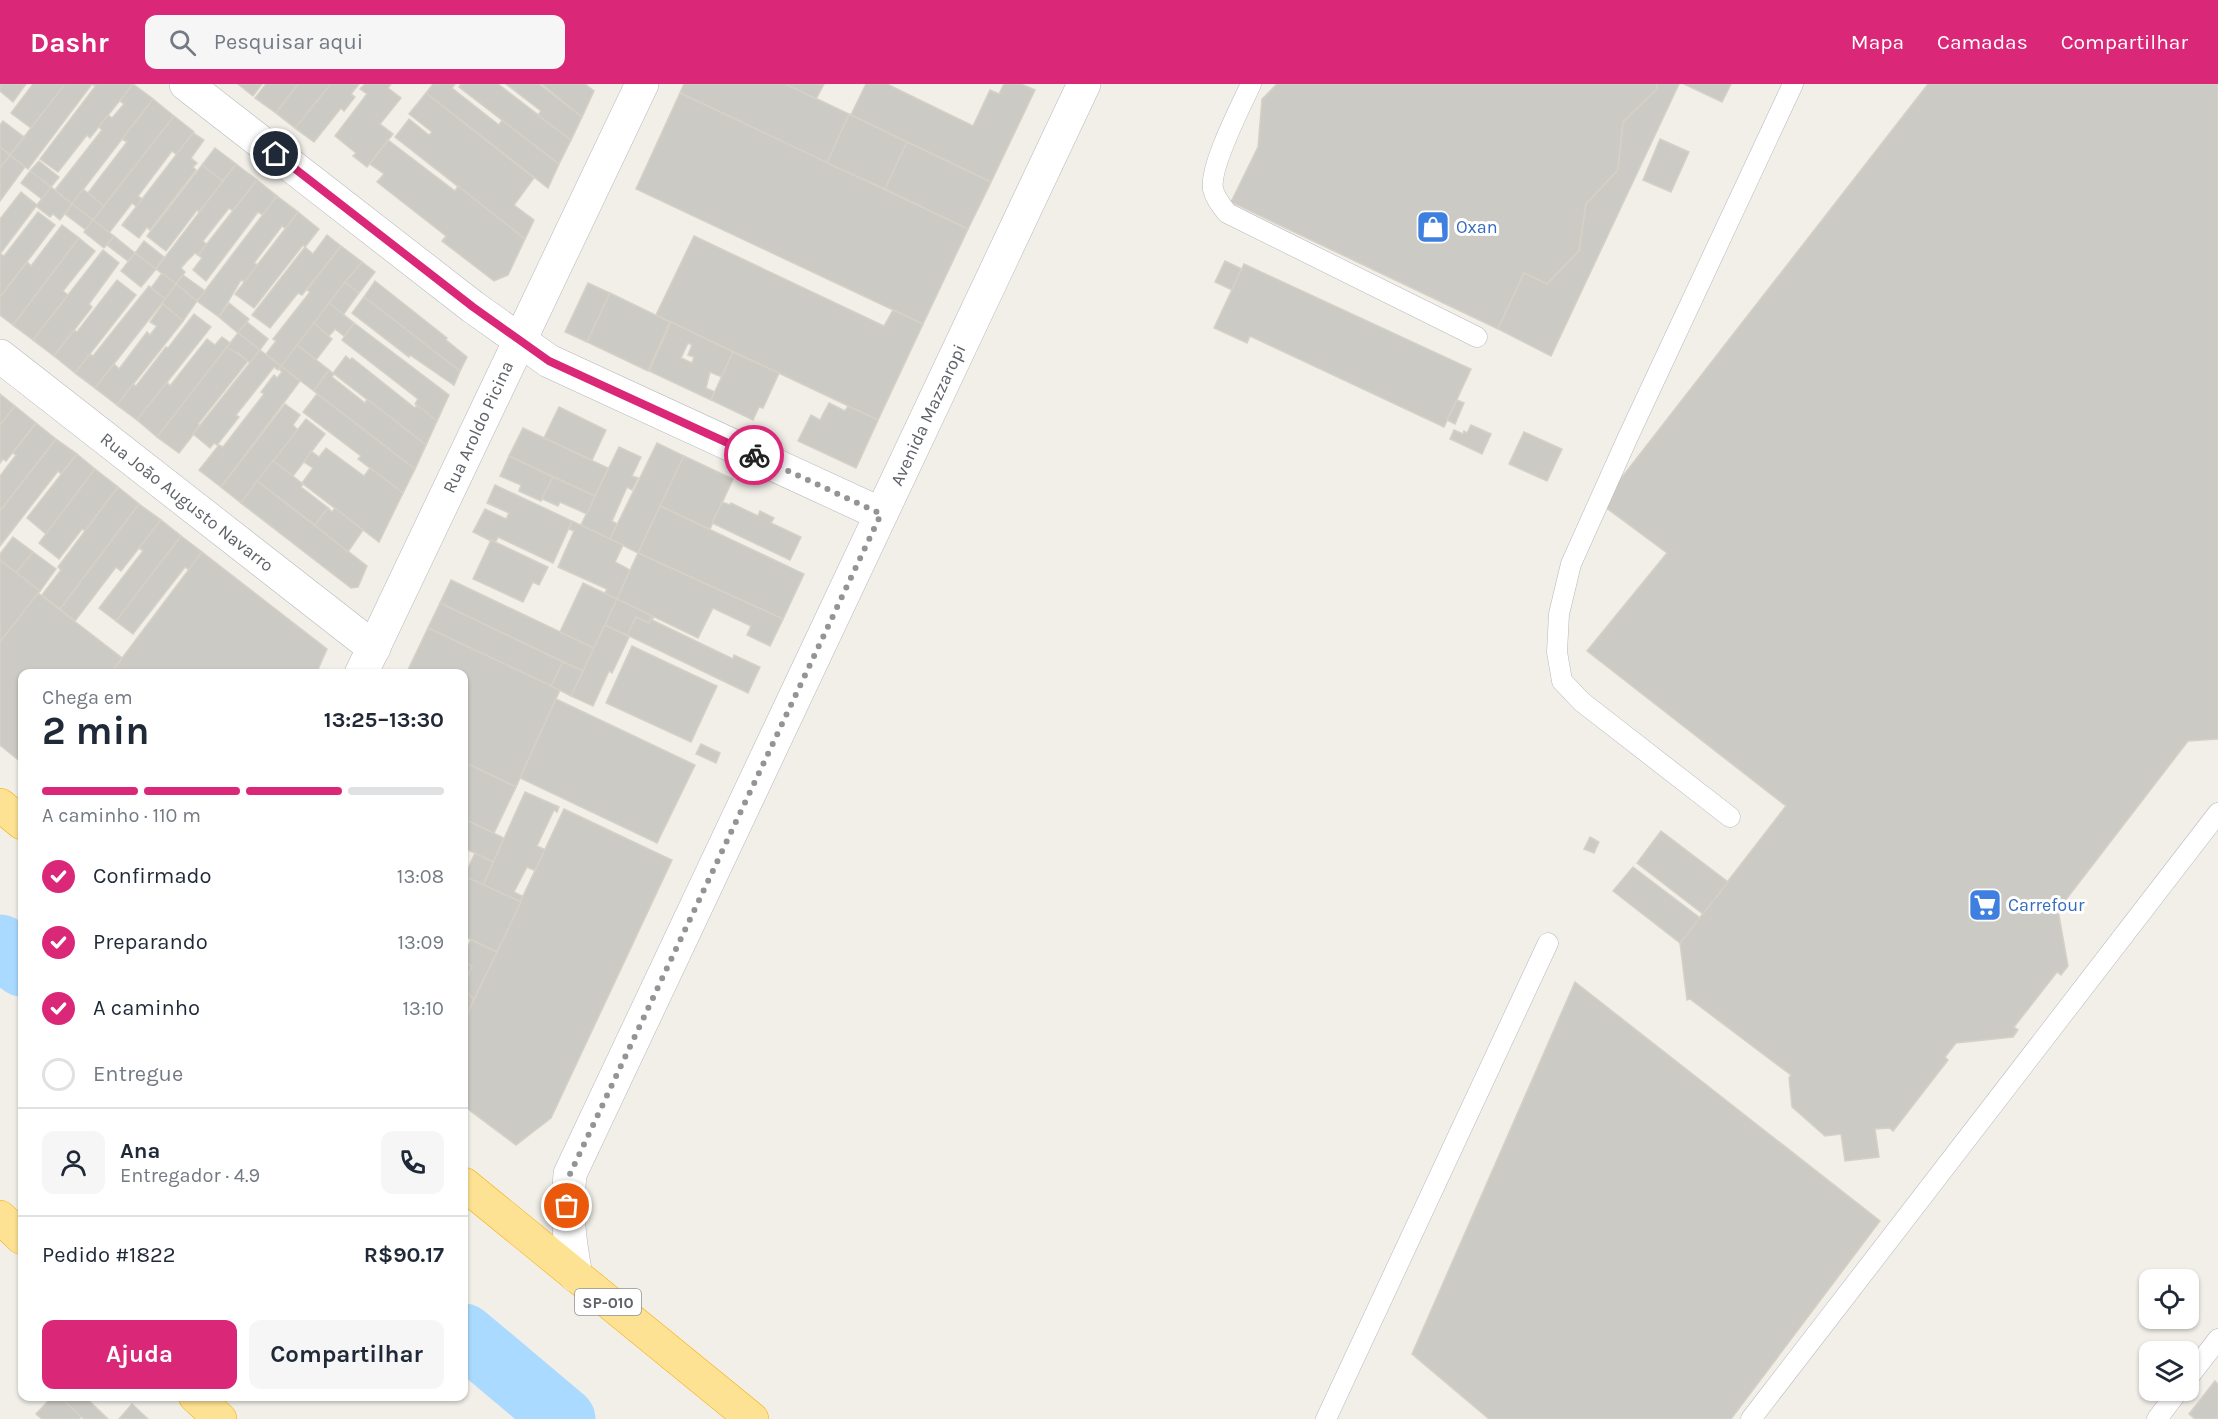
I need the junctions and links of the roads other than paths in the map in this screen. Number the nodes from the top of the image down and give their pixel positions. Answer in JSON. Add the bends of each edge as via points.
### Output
{"nodes":[{"id":1,"x":186,"y":84,"type":"edge"},
{"id":2,"x":642,"y":84,"type":"edge"},
{"id":3,"x":1084,"y":84,"type":"edge"},
{"id":4,"x":1251,"y":84,"type":"edge"},
{"id":5,"x":1793,"y":84,"type":"edge"},
{"id":6,"x":1477,"y":337,"type":"dead end"},
{"id":7,"x":520,"y":340,"type":"junction"},
{"id":8,"x":0,"y":356,"type":"edge"},
{"id":9,"x":881,"y":514,"type":"junction"},
{"id":10,"x":368,"y":661,"type":"edge"},
{"id":11,"x":0,"y":805,"type":"edge"},
{"id":12,"x":2218,"y":813,"type":"edge"},
{"id":13,"x":1730,"y":817,"type":"dead end"},
{"id":14,"x":18,"y":820,"type":"edge"},
{"id":15,"x":1548,"y":943,"type":"dead end"},
{"id":16,"x":468,"y":1188,"type":"edge"},
{"id":17,"x":0,"y":1217,"type":"edge"},
{"id":18,"x":18,"y":1234,"type":"edge"},
{"id":19,"x":576,"y":1276,"type":"junction"},
{"id":20,"x":2218,"y":1339,"type":"edge"},
{"id":21,"x":2199,"y":1364,"type":"edge"},
{"id":22,"x":200,"y":1401,"type":"edge"},
{"id":23,"x":2171,"y":1401,"type":"edge"},
{"id":24,"x":220,"y":1419,"type":"edge"},
{"id":25,"x":752,"y":1419,"type":"edge"},
{"id":26,"x":1326,"y":1419,"type":"edge"},
{"id":27,"x":1750,"y":1419,"type":"edge"},
{"id":28,"x":2157,"y":1419,"type":"edge"}],
"edges":[{"from":1,"to":7,"type":"street"},
{"from":2,"to":7,"type":"street","name":"Rua Aroldo Picina"},
{"from":3,"to":9,"type":"street","name":"Avenida Mazzaropi"},
{"from":4,"to":6,"type":"lane","via":[[1214,171],[1213,188],[1227,213]]},
{"from":5,"to":13,"type":"lane","via":[[1571,564],[1559,614],[1557,652],[1562,681],[1582,702]]},
{"from":7,"to":9,"type":"street","via":[[549,361]]},
{"from":7,"to":10,"type":"street","name":"Rua Aroldo Picina"},
{"from":8,"to":10,"type":"street","name":"Rua João Augusto Navarro"},
{"from":9,"to":19,"type":"street","name":"Avenida Mazzaropi","via":[[570,1174],[569,1240]]},
{"from":11,"to":14,"type":"highway"},
{"from":12,"to":27,"type":"lane"},
{"from":15,"to":26,"type":"lane"},
{"from":16,"to":19,"type":"highway","number":"SP-010"},
{"from":17,"to":18,"type":"highway"},
{"from":19,"to":25,"type":"highway","number":"SP-010"},
{"from":20,"to":21,"type":"lane"},
{"from":22,"to":24,"type":"highway"},
{"from":23,"to":28,"type":"lane"}]}
